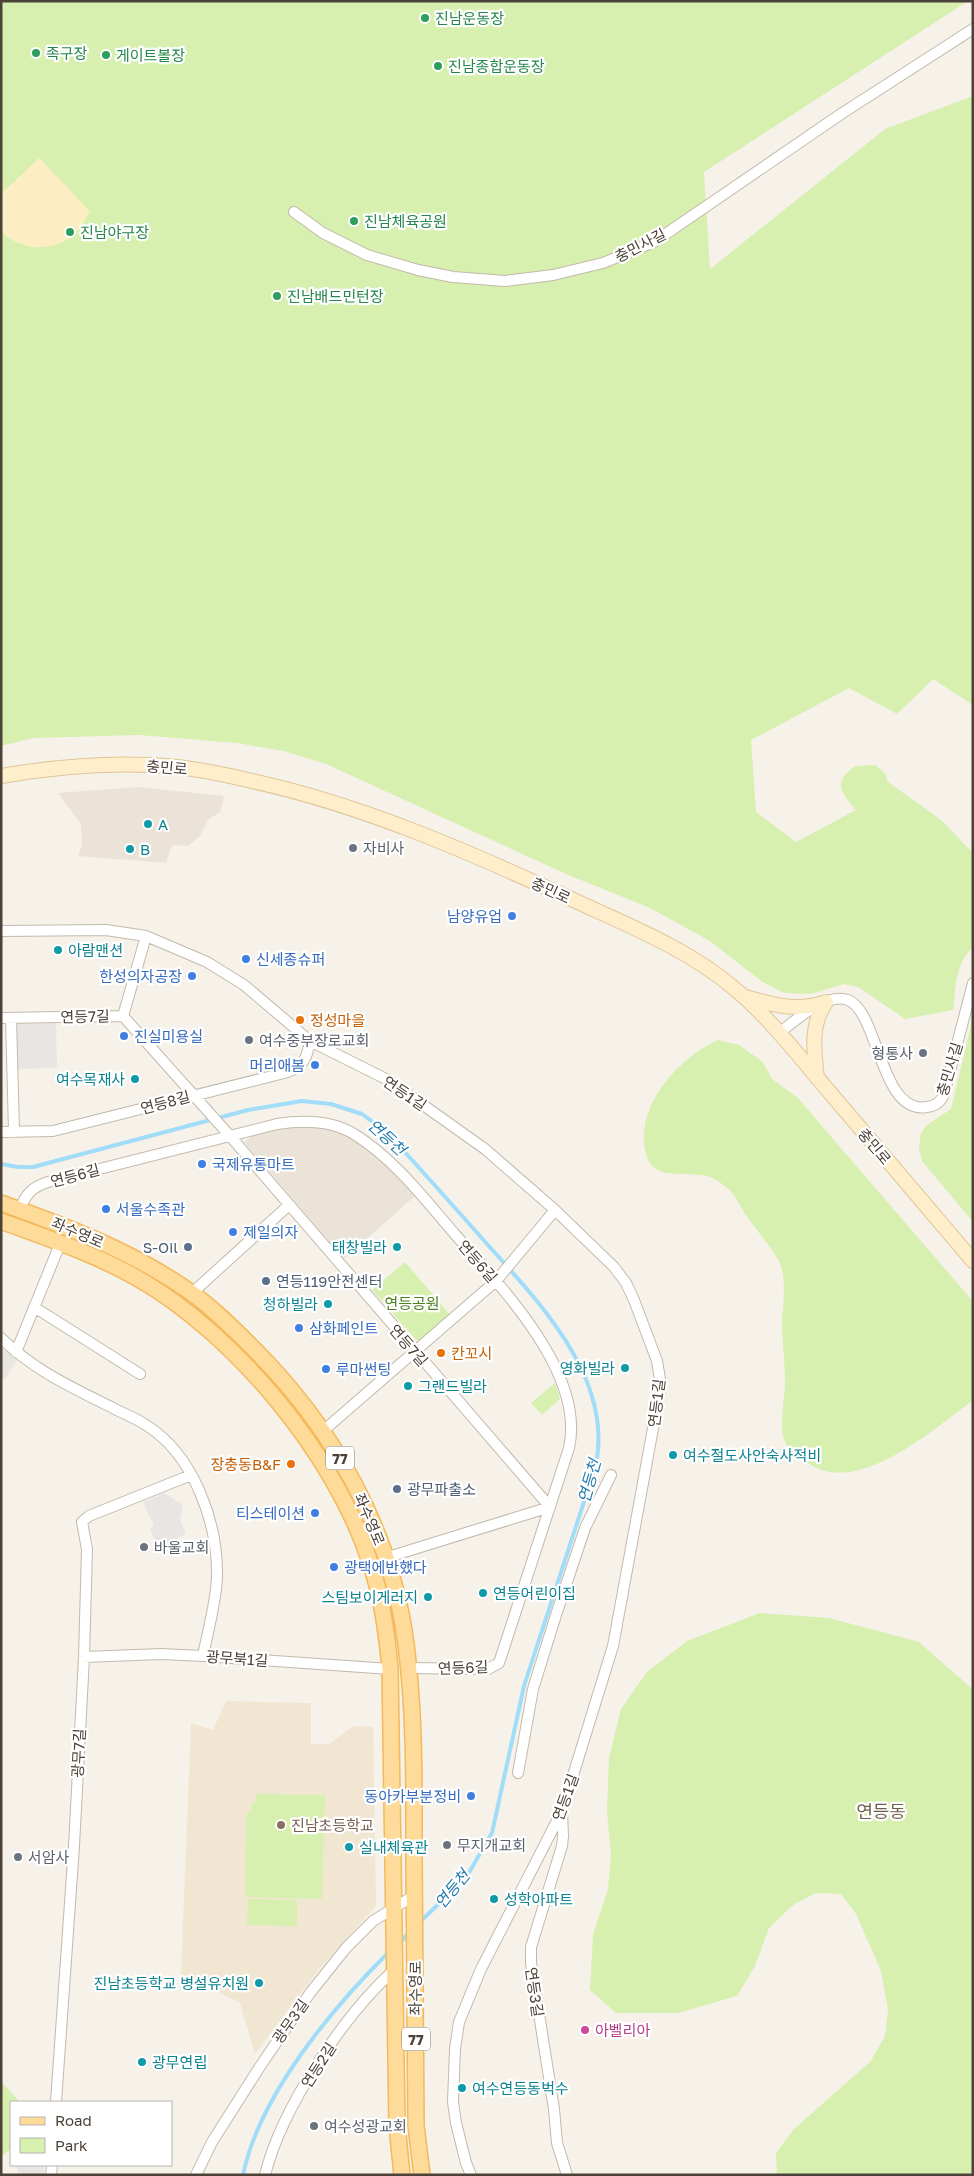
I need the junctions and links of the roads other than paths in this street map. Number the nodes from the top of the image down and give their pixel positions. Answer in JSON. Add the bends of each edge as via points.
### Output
{"nodes":[{"id":1,"x":973,"y":29,"type":"edge"},
{"id":2,"x":294,"y":212,"type":"dead end"},
{"id":3,"x":1,"y":776,"type":"edge"},
{"id":4,"x":1,"y":931,"type":"edge"},
{"id":5,"x":146,"y":936,"type":"junction"},
{"id":6,"x":973,"y":983,"type":"edge"},
{"id":7,"x":745,"y":997,"type":"junction"},
{"id":8,"x":826,"y":1002,"type":"junction"},
{"id":9,"x":123,"y":1016,"type":"junction"},
{"id":10,"x":6,"y":1018,"type":"edge"},
{"id":11,"x":778,"y":1034,"type":"junction"},
{"id":12,"x":310,"y":1041,"type":"junction"},
{"id":13,"x":817,"y":1078,"type":"junction"},
{"id":14,"x":193,"y":1094,"type":"junction"},
{"id":15,"x":1,"y":1132,"type":"edge"},
{"id":16,"x":14,"y":1132,"type":"junction"},
{"id":17,"x":230,"y":1136,"type":"junction"},
{"id":18,"x":1,"y":1203,"type":"edge"},
{"id":19,"x":289,"y":1205,"type":"junction"},
{"id":20,"x":555,"y":1210,"type":"junction"},
{"id":21,"x":26,"y":1212,"type":"junction"},
{"id":22,"x":1,"y":1221,"type":"edge"},
{"id":23,"x":27,"y":1231,"type":"junction"},
{"id":24,"x":60,"y":1244,"type":"junction"},
{"id":25,"x":973,"y":1262,"type":"edge"},
{"id":26,"x":496,"y":1281,"type":"junction"},
{"id":27,"x":192,"y":1293,"type":"junction"},
{"id":28,"x":34,"y":1307,"type":"junction"},
{"id":29,"x":1,"y":1338,"type":"edge"},
{"id":30,"x":16,"y":1352,"type":"junction"},
{"id":31,"x":415,"y":1352,"type":"junction"},
{"id":32,"x":140,"y":1374,"type":"dead end"},
{"id":33,"x":323,"y":1431,"type":"junction"},
{"id":34,"x":611,"y":1475,"type":"dead end"},
{"id":35,"x":191,"y":1476,"type":"junction"},
{"id":36,"x":550,"y":1507,"type":"junction"},
{"id":37,"x":386,"y":1558,"type":"junction"},
{"id":38,"x":203,"y":1656,"type":"junction"},
{"id":39,"x":84,"y":1657,"type":"junction"},
{"id":40,"x":408,"y":1668,"type":"junction"},
{"id":41,"x":390,"y":1669,"type":"junction"},
{"id":42,"x":518,"y":1773,"type":"dead end"},
{"id":43,"x":562,"y":1811,"type":"junction"},
{"id":44,"x":415,"y":1895,"type":"junction"},
{"id":45,"x":394,"y":1907,"type":"junction"},
{"id":46,"x":395,"y":1969,"type":"junction"},
{"id":47,"x":56,"y":2101,"type":"edge"},
{"id":48,"x":419,"y":2155,"type":"junction"},
{"id":49,"x":399,"y":2156,"type":"junction"},
{"id":50,"x":196,"y":2175,"type":"edge"},
{"id":51,"x":265,"y":2175,"type":"edge"},
{"id":52,"x":402,"y":2175,"type":"edge"},
{"id":53,"x":422,"y":2175,"type":"edge"},
{"id":54,"x":471,"y":2175,"type":"edge"},
{"id":55,"x":567,"y":2175,"type":"edge"}],
"edges":[{"from":1,"to":2,"type":"street","name":"충민사길","via":[[841,114],[654,242],[603,263],[553,275],[505,281],[453,277],[367,255],[323,233]]},
{"from":3,"to":7,"type":"street","name":"충민로","via":[[150,765],[211,772],[316,797],[367,813],[516,874],[649,935],[718,976]]},
{"from":4,"to":5,"type":"street","name":"연등1길","via":[[106,930]]},
{"from":5,"to":9,"type":"street"},
{"from":5,"to":12,"type":"street","name":"연등1길","via":[[207,962],[244,986]]},
{"from":6,"to":8,"type":"street","name":"충민사길","via":[[944,1094],[940,1101],[928,1107],[910,1105],[900,1098],[857,1006],[849,1000],[836,998]]},
{"from":7,"to":8,"type":"street","via":[[794,1008]]},
{"from":7,"to":11,"type":"street","name":"충민로"},
{"from":8,"to":11,"type":"street","name":"충민사길"},
{"from":8,"to":13,"type":"street","via":[[818,1014],[814,1030]]},
{"from":9,"to":10,"type":"street","name":"연등7길"},
{"from":9,"to":14,"type":"street","name":"연등7길"},
{"from":10,"to":16,"type":"street"},
{"from":11,"to":13,"type":"street","name":"충민로"},
{"from":12,"to":14,"type":"street","name":"연등8길","via":[[306,1060],[294,1070]]},
{"from":12,"to":20,"type":"street","name":"연등1길","via":[[388,1080],[485,1149]]},
{"from":13,"to":25,"type":"street","name":"충민로"},
{"from":14,"to":16,"type":"street","name":"연등8길","via":[[52,1131]]},
{"from":14,"to":17,"type":"street","name":"연등7길"},
{"from":15,"to":16,"type":"street","name":"연등8길"},
{"from":17,"to":19,"type":"street","name":"연등7길"},
{"from":17,"to":21,"type":"street","name":"연등6길","via":[[36,1186],[28,1193]]},
{"from":17,"to":26,"type":"street","name":"연등6길","via":[[302,1121],[330,1125],[354,1134],[399,1171]]},
{"from":18,"to":21,"type":"main road","name":"좌수영로","number":"77"},
{"from":19,"to":27,"type":"street"},
{"from":19,"to":31,"type":"street","name":"연등7길"},
{"from":20,"to":26,"type":"street"},
{"from":20,"to":43,"type":"street","name":"연등1길","via":[[614,1267],[626,1283],[657,1361],[661,1385],[613,1646]]},
{"from":21,"to":23,"type":"main road"},
{"from":21,"to":27,"type":"main road","name":"좌수영로","number":"77","via":[[123,1252]]},
{"from":22,"to":23,"type":"main road","name":"좌수영로","number":"77"},
{"from":23,"to":24,"type":"main road","name":"좌수영로","number":"77"},
{"from":24,"to":28,"type":"street"},
{"from":24,"to":41,"type":"main road","name":"좌수영로","number":"77","via":[[137,1278],[176,1304],[223,1343],[287,1414],[330,1477],[358,1530],[379,1594]]},
{"from":26,"to":31,"type":"street"},
{"from":26,"to":36,"type":"street","name":"연등6길","via":[[540,1340],[558,1375],[570,1409],[572,1438]]},
{"from":27,"to":33,"type":"main road","name":"좌수영로","number":"77","via":[[271,1366]]},
{"from":28,"to":30,"type":"street"},
{"from":28,"to":32,"type":"street"},
{"from":29,"to":30,"type":"street"},
{"from":30,"to":35,"type":"street","via":[[44,1373],[146,1425],[178,1454]]},
{"from":31,"to":33,"type":"street"},
{"from":31,"to":36,"type":"street","name":"연등7길"},
{"from":33,"to":37,"type":"main road","name":"좌수영로","number":"77","via":[[367,1508]]},
{"from":34,"to":42,"type":"street","via":[[585,1528],[556,1614],[533,1689]]},
{"from":35,"to":38,"type":"street","via":[[209,1519],[216,1572],[216,1589]]},
{"from":35,"to":39,"type":"street","name":"광무7길","via":[[83,1520],[87,1549]]},
{"from":36,"to":37,"type":"street"},
{"from":36,"to":40,"type":"street","name":"연등6길","via":[[499,1663],[488,1669]]},
{"from":37,"to":40,"type":"main road","name":"좌수영로","number":"77","via":[[402,1622]]},
{"from":38,"to":39,"type":"street","name":"광무북1길"},
{"from":38,"to":41,"type":"street","name":"광무북1길"},
{"from":39,"to":47,"type":"street","name":"광무7길"},
{"from":40,"to":44,"type":"main road","name":"좌수영로","number":"77","via":[[414,1749]]},
{"from":41,"to":45,"type":"main road","name":"좌수영로","number":"77"},
{"from":43,"to":54,"type":"street","name":"연등1길","via":[[481,1969],[459,2022],[454,2102],[456,2123]]},
{"from":43,"to":55,"type":"street","name":"연등3길","via":[[562,1846],[530,1955],[557,2143]]},
{"from":44,"to":45,"type":"street","name":"광무3길"},
{"from":44,"to":48,"type":"main road","name":"좌수영로","number":"77","via":[[416,2126]]},
{"from":45,"to":46,"type":"main road","name":"좌수영로"},
{"from":45,"to":50,"type":"street","name":"광무3길","via":[[360,1934],[310,1992],[253,2076],[212,2142]]},
{"from":46,"to":49,"type":"main road","name":"좌수영로","number":"77"},
{"from":46,"to":51,"type":"street","name":"연등2길","via":[[362,2003],[318,2065],[284,2122]]},
{"from":48,"to":49,"type":"main road"},
{"from":48,"to":53,"type":"main road","name":"좌수영로","number":"77"},
{"from":49,"to":52,"type":"main road","name":"좌수영로","number":"77"}]}
